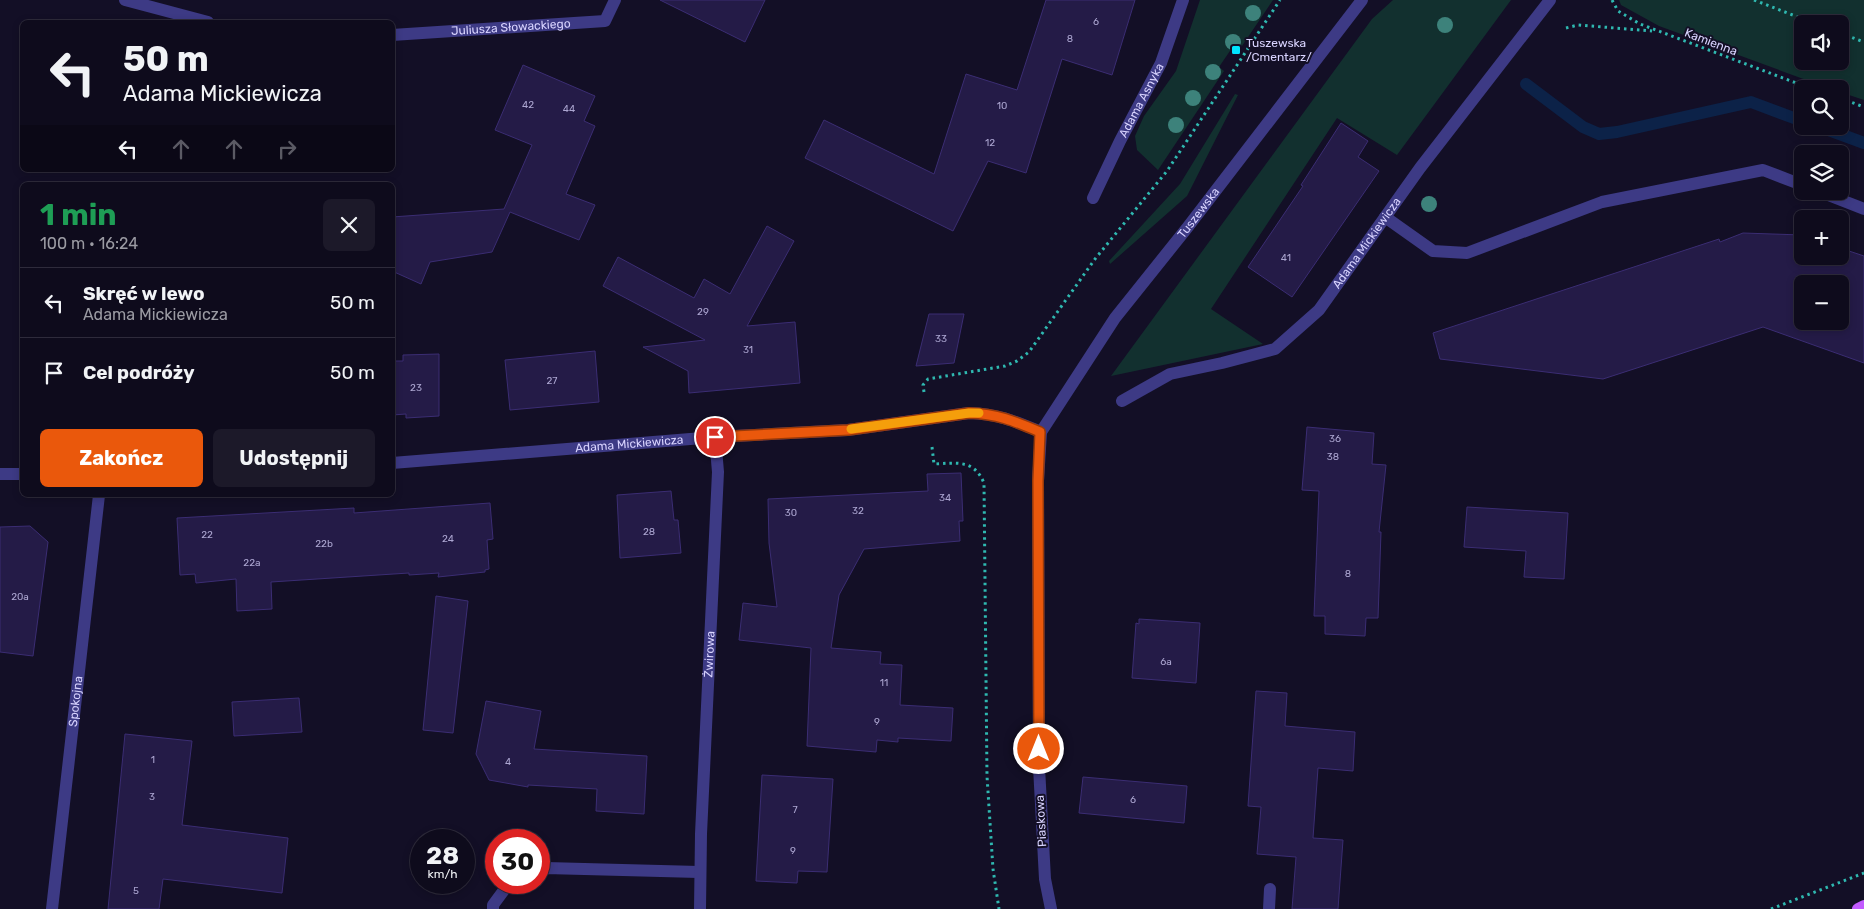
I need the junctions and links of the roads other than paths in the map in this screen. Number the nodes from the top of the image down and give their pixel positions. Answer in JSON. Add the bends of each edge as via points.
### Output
{"nodes":[{"id":1,"x":125,"y":0,"type":"edge"},
{"id":2,"x":615,"y":0,"type":"edge"},
{"id":3,"x":1184,"y":0,"type":"edge"},
{"id":4,"x":1362,"y":0,"type":"edge"},
{"id":5,"x":1550,"y":0,"type":"edge"},
{"id":6,"x":200,"y":20,"type":"edge"},
{"id":7,"x":395,"y":35,"type":"edge"},
{"id":8,"x":1794,"y":182,"type":"edge"},
{"id":9,"x":1093,"y":198,"type":"dead end"},
{"id":10,"x":1841,"y":200,"type":"edge"},
{"id":11,"x":1864,"y":209,"type":"edge"},
{"id":12,"x":1385,"y":217,"type":"junction"},
{"id":13,"x":1122,"y":402,"type":"dead end"},
{"id":14,"x":1040,"y":432,"type":"junction"},
{"id":15,"x":715,"y":437,"type":"junction"},
{"id":16,"x":395,"y":463,"type":"edge"},
{"id":17,"x":0,"y":474,"type":"edge"},
{"id":18,"x":20,"y":474,"type":"edge"},
{"id":19,"x":99,"y":497,"type":"edge"},
{"id":20,"x":550,"y":868,"type":"edge"},
{"id":21,"x":700,"y":872,"type":"junction"},
{"id":22,"x":1270,"y":889,"type":"dead end"},
{"id":23,"x":501,"y":894,"type":"edge"},
{"id":24,"x":1864,"y":906,"type":"edge"},
{"id":25,"x":52,"y":909,"type":"edge"},
{"id":26,"x":493,"y":909,"type":"edge"},
{"id":27,"x":700,"y":909,"type":"edge"},
{"id":28,"x":1051,"y":909,"type":"edge"},
{"id":29,"x":1269,"y":909,"type":"edge"},
{"id":30,"x":1858,"y":909,"type":"edge"}],
"edges":[{"from":1,"to":6,"type":"street"},
{"from":2,"to":7,"type":"street","name":"Juliusza Słowackiego","via":[[605,21]]},
{"from":3,"to":9,"type":"street","name":"Adama Asnyka","via":[[1161,63]]},
{"from":4,"to":14,"type":"street","name":"Tuszewska","via":[[1115,318]]},
{"from":5,"to":12,"type":"street","name":"Adama Mickiewicza"},
{"from":8,"to":12,"type":"street","via":[[1762,170],[1602,202],[1467,253],[1433,252]]},
{"from":10,"to":11,"type":"street"},
{"from":12,"to":13,"type":"street","name":"Adama Mickiewicza","via":[[1319,310],[1275,349],[1170,374]]},
{"from":14,"to":15,"type":"street","name":"Adama Mickiewicza","via":[[1005,417],[969,413],[848,430]]},
{"from":14,"to":28,"type":"street","name":"Piaskowa","via":[[1039,767],[1045,879]]},
{"from":15,"to":16,"type":"street","name":"Adama Mickiewicza"},
{"from":15,"to":21,"type":"street","name":"Żwirowa","via":[[718,472]]},
{"from":17,"to":18,"type":"street"},
{"from":19,"to":25,"type":"street","name":"Spokojna"},
{"from":20,"to":21,"type":"street"},
{"from":21,"to":27,"type":"street","name":"Żwirowa"},
{"from":22,"to":29,"type":"street"},
{"from":23,"to":26,"type":"street"},
{"from":24,"to":30,"type":"main road"}]}
